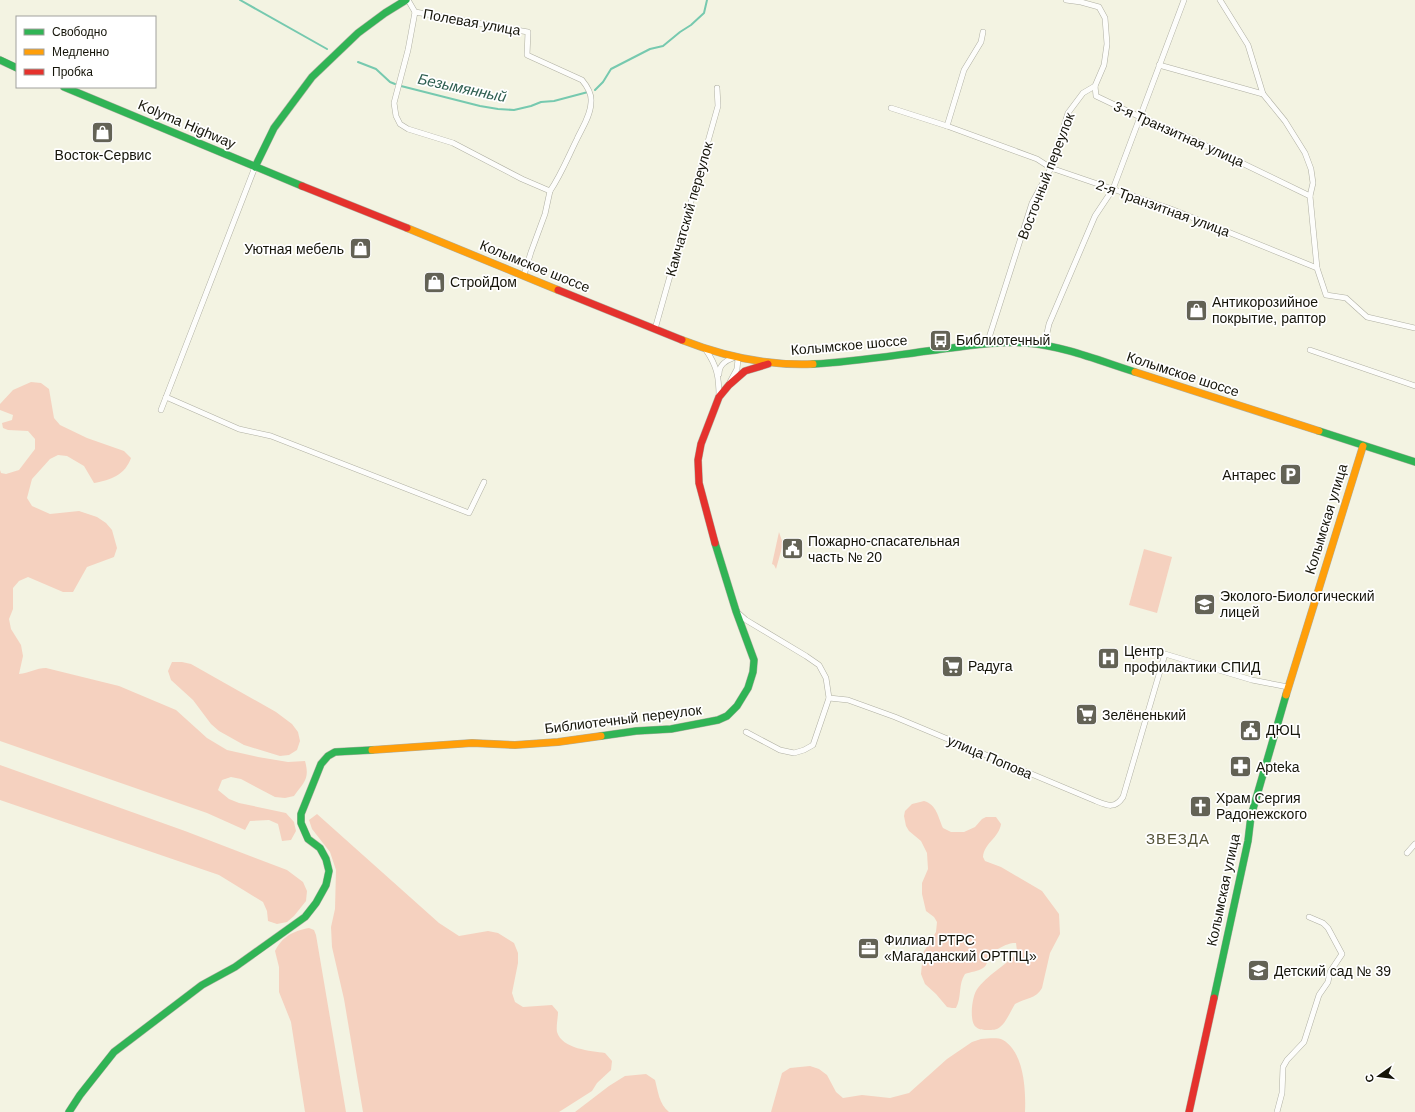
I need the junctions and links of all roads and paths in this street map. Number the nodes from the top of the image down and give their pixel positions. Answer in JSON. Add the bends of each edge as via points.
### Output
{"nodes":[{"id":1,"x":407,"y":0,"type":"edge"},
{"id":2,"x":1066,"y":0,"type":"edge"},
{"id":3,"x":1184,"y":0,"type":"edge"},
{"id":4,"x":1220,"y":0,"type":"edge"},
{"id":5,"x":415,"y":12,"type":"junction"},
{"id":6,"x":983,"y":32,"type":"dead end"},
{"id":7,"x":0,"y":60,"type":"edge"},
{"id":8,"x":1159,"y":65,"type":"junction"},
{"id":9,"x":16,"y":68,"type":"edge"},
{"id":10,"x":1095,"y":86,"type":"junction"},
{"id":11,"x":66,"y":88,"type":"edge"},
{"id":12,"x":717,"y":88,"type":"dead end"},
{"id":13,"x":1264,"y":94,"type":"junction"},
{"id":14,"x":891,"y":108,"type":"dead end"},
{"id":15,"x":1140,"y":117,"type":"junction"},
{"id":16,"x":947,"y":126,"type":"junction"},
{"id":17,"x":256,"y":167,"type":"junction"},
{"id":18,"x":1051,"y":168,"type":"junction"},
{"id":19,"x":1113,"y":189,"type":"junction"},
{"id":20,"x":550,"y":191,"type":"junction"},
{"id":21,"x":1310,"y":196,"type":"junction"},
{"id":22,"x":1317,"y":268,"type":"junction"},
{"id":23,"x":524,"y":275,"type":"junction"},
{"id":24,"x":1415,"y":328,"type":"edge"},
{"id":25,"x":655,"y":329,"type":"junction"},
{"id":26,"x":987,"y":344,"type":"junction"},
{"id":27,"x":1048,"y":346,"type":"junction"},
{"id":28,"x":705,"y":349,"type":"junction"},
{"id":29,"x":1310,"y":350,"type":"dead end"},
{"id":30,"x":735,"y":358,"type":"junction"},
{"id":31,"x":770,"y":363,"type":"junction"},
{"id":32,"x":719,"y":379,"type":"junction"},
{"id":33,"x":729,"y":385,"type":"junction"},
{"id":34,"x":1415,"y":386,"type":"edge"},
{"id":35,"x":166,"y":397,"type":"junction"},
{"id":36,"x":719,"y":397,"type":"junction"},
{"id":37,"x":161,"y":410,"type":"dead end"},
{"id":38,"x":1363,"y":446,"type":"junction"},
{"id":39,"x":1415,"y":462,"type":"edge"},
{"id":40,"x":484,"y":482,"type":"dead end"},
{"id":41,"x":736,"y":611,"type":"junction"},
{"id":42,"x":1288,"y":688,"type":"junction"},
{"id":43,"x":829,"y":698,"type":"junction"},
{"id":44,"x":746,"y":732,"type":"dead end"},
{"id":45,"x":1415,"y":844,"type":"edge"},
{"id":46,"x":1407,"y":853,"type":"dead end"},
{"id":47,"x":1309,"y":917,"type":"dead end"},
{"id":48,"x":69,"y":1112,"type":"edge"},
{"id":49,"x":1189,"y":1112,"type":"edge"},
{"id":50,"x":1277,"y":1112,"type":"edge"}],
"edges":[{"from":1,"to":5,"type":"street","name":"Полевая улица"},
{"from":1,"to":17,"type":"main road","via":[[358,33],[312,77],[274,128]]},
{"from":2,"to":10,"type":"street","via":[[1098,7],[1105,18],[1107,44],[1104,65]]},
{"from":3,"to":8,"type":"street"},
{"from":4,"to":13,"type":"street","via":[[1248,45]]},
{"from":5,"to":20,"type":"street","via":[[394,102],[400,124],[408,129],[453,143]]},
{"from":5,"to":20,"type":"street","name":"Полевая улица","via":[[528,32],[527,55],[582,80],[587,86],[592,101],[591,107]]},
{"from":6,"to":16,"type":"street","via":[[981,42],[964,70]]},
{"from":7,"to":9,"type":"main road"},
{"from":8,"to":13,"type":"street"},
{"from":8,"to":15,"type":"street"},
{"from":10,"to":15,"type":"street","name":"3-я Транзитная улица","via":[[1096,96]]},
{"from":10,"to":18,"type":"street","name":"Восточный переулок","via":[[1083,93],[1068,113]]},
{"from":11,"to":17,"type":"main road","name":"Kolyma Highway"},
{"from":12,"to":25,"type":"street","name":"Камчатский переулок","via":[[718,106]]},
{"from":13,"to":21,"type":"street","via":[[1305,153],[1312,169],[1313,183]]},
{"from":14,"to":16,"type":"street","name":"2-я Транзитная улица"},
{"from":15,"to":19,"type":"street"},
{"from":15,"to":21,"type":"street","name":"3-я Транзитная улица","via":[[1184,135]]},
{"from":16,"to":18,"type":"street","name":"2-я Транзитная улица","via":[[1037,159]]},
{"from":17,"to":23,"type":"main road","name":"Колымское шоссе"},
{"from":17,"to":35,"type":"street"},
{"from":18,"to":19,"type":"street","name":"2-я Транзитная улица"},
{"from":18,"to":26,"type":"street","name":"Восточный переулок","via":[[1032,202]]},
{"from":19,"to":22,"type":"street","name":"2-я Транзитная улица","via":[[1171,209]]},
{"from":19,"to":27,"type":"street","via":[[1095,216],[1049,324]]},
{"from":20,"to":23,"type":"street","via":[[545,214]]},
{"from":21,"to":22,"type":"street"},
{"from":22,"to":24,"type":"street","via":[[1326,294],[1346,298],[1368,316]]},
{"from":23,"to":25,"type":"main road","name":"Колымское шоссе"},
{"from":25,"to":28,"type":"main road","name":"Колымское шоссе"},
{"from":26,"to":27,"type":"main road","name":"Колымское шоссе","via":[[1018,342]]},
{"from":26,"to":31,"type":"main road","name":"Колымское шоссе","via":[[834,362]]},
{"from":27,"to":38,"type":"main road","name":"Колымское шоссе"},
{"from":28,"to":30,"type":"main road","name":"Колымское шоссе"},
{"from":28,"to":32,"type":"street","name":"Библиотечный переулок","via":[[714,362]]},
{"from":29,"to":34,"type":"street"},
{"from":30,"to":31,"type":"main road","name":"Колымское шоссе"},
{"from":30,"to":32,"type":"street","via":[[724,362],[719,368]]},
{"from":30,"to":33,"type":"street","via":[[737,369]]},
{"from":31,"to":33,"type":"main road","name":"Библиотечный переулок","via":[[745,371]]},
{"from":32,"to":36,"type":"street","name":"Библиотечный переулок"},
{"from":33,"to":36,"type":"main road","name":"Библиотечный переулок"},
{"from":35,"to":37,"type":"street"},
{"from":35,"to":40,"type":"street","via":[[239,429],[278,438],[469,513]]},
{"from":36,"to":41,"type":"main road","name":"Библиотечный переулок","via":[[701,444],[698,471],[709,522]]},
{"from":38,"to":39,"type":"main road","name":"Колымское шоссе"},
{"from":38,"to":42,"type":"main road","name":"Колымская улица"},
{"from":41,"to":43,"type":"street","via":[[746,620],[819,665],[826,678]]},
{"from":41,"to":48,"type":"main road","name":"Библиотечный переулок","via":[[751,649],[754,660],[753,672],[748,688],[737,706],[727,716],[718,720],[671,729],[636,731],[558,742],[515,745],[472,743],[335,752],[328,756],[321,764],[301,814],[304,832],[308,839],[320,848],[329,871],[326,885],[316,903],[305,917],[235,967],[202,986],[114,1052]]},
{"from":42,"to":43,"type":"street","name":"улица Попова","via":[[1165,654],[1123,797],[1119,803],[1111,806],[886,713],[848,700]]},
{"from":42,"to":49,"type":"main road","name":"Колымская улица","via":[[1251,816],[1248,841]]},
{"from":43,"to":44,"type":"street","via":[[813,745],[804,750],[780,750]]},
{"from":45,"to":46,"type":"street"},
{"from":47,"to":50,"type":"street","via":[[1328,928],[1342,954],[1330,972],[1328,982],[1318,995],[1304,1042],[1283,1067],[1282,1093]]}]}
